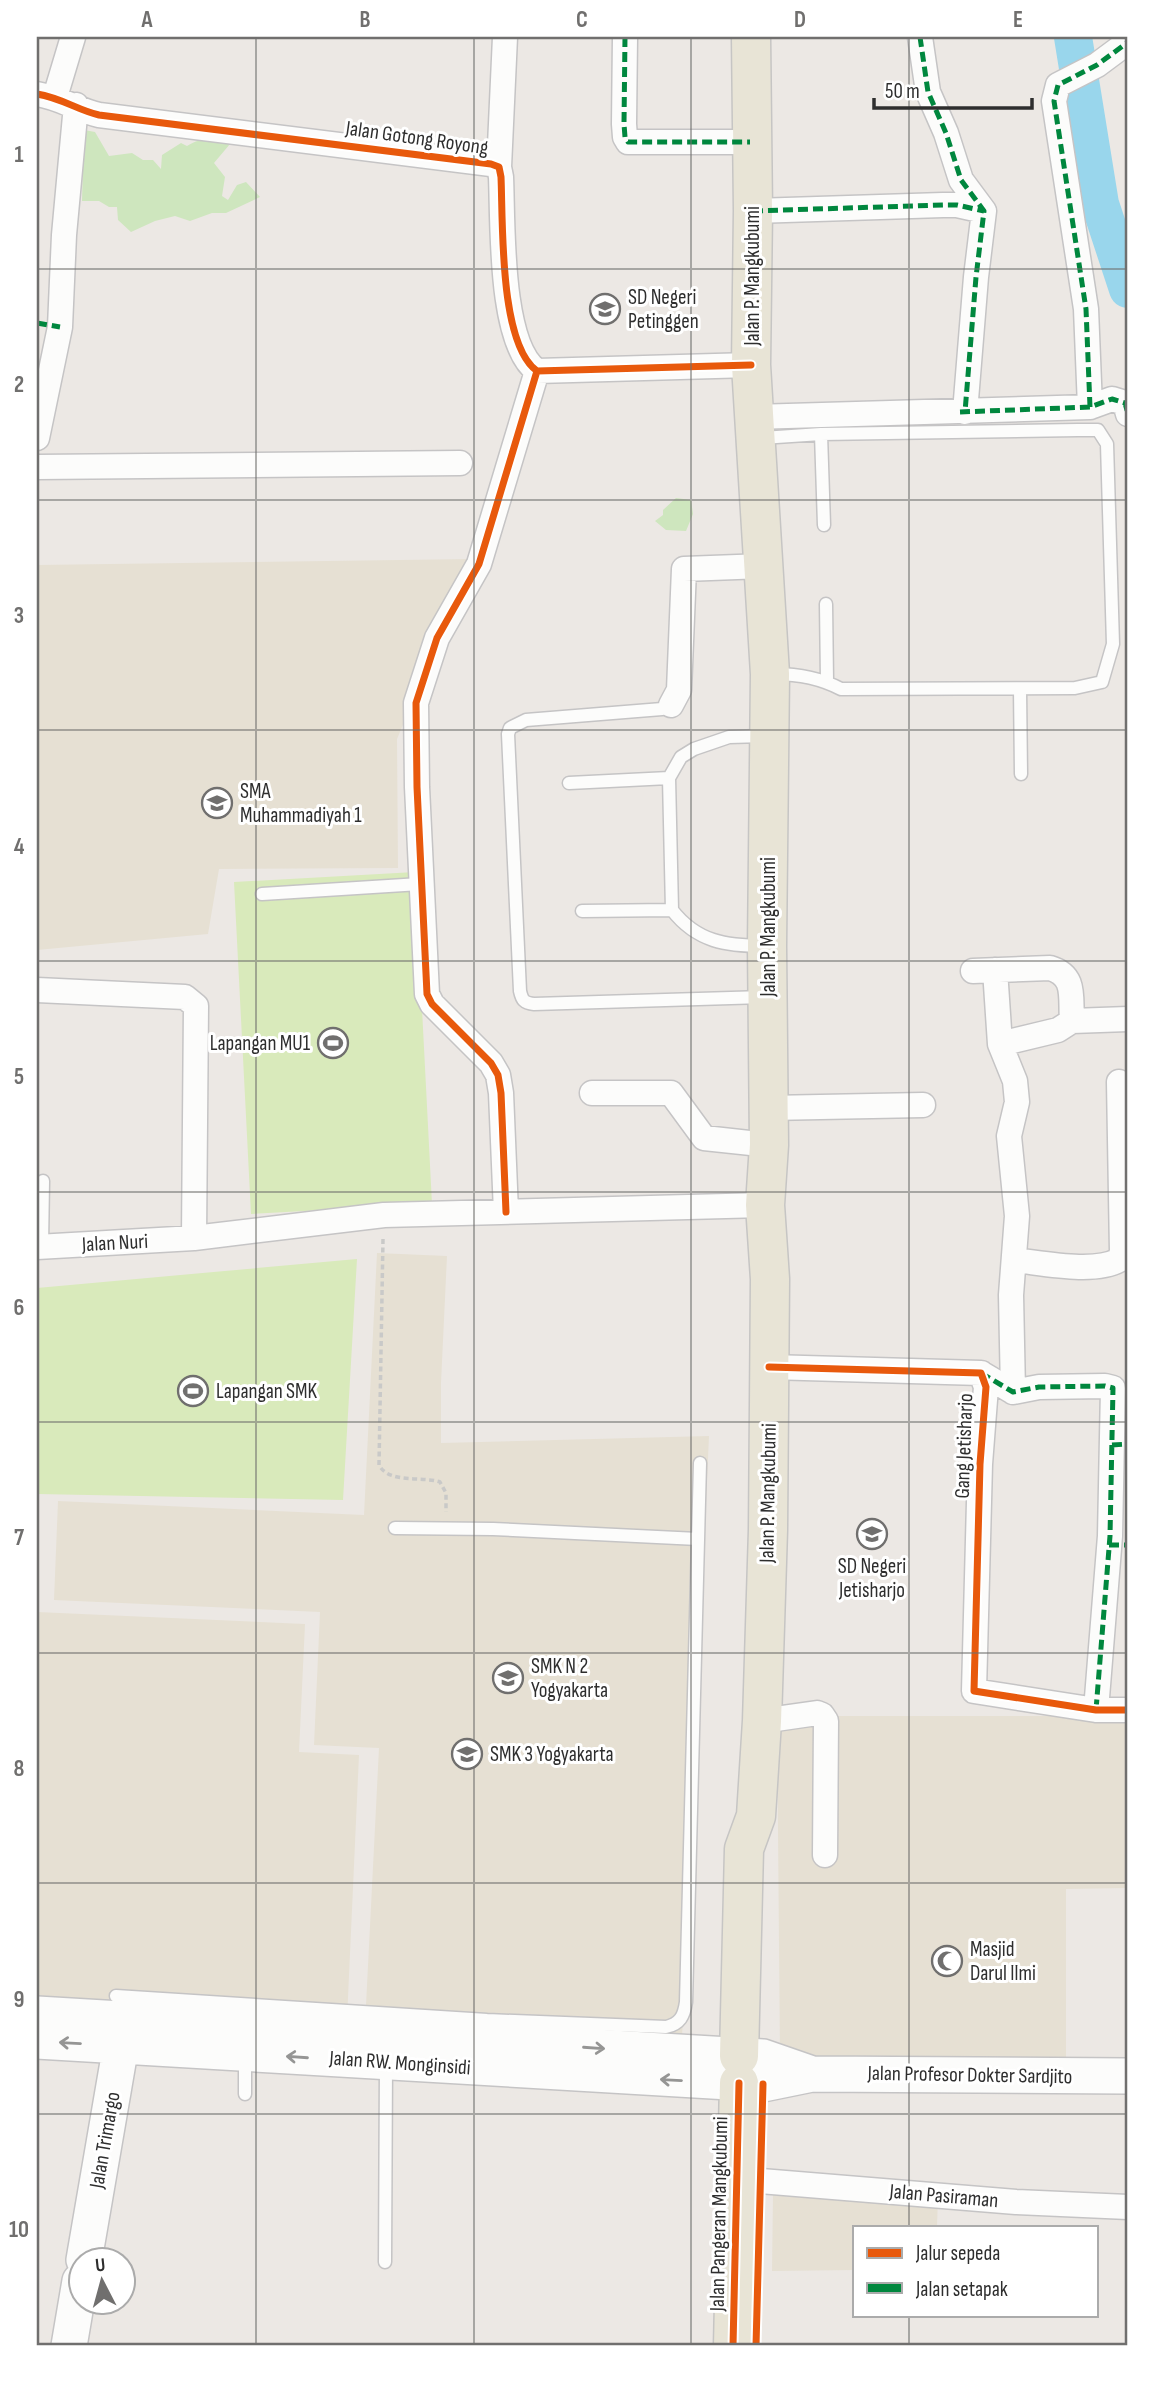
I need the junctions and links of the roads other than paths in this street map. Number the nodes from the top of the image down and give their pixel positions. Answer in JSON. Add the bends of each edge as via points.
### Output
{"nodes":[{"id":1,"x":73,"y":37,"type":"edge"},
{"id":2,"x":505,"y":37,"type":"edge"},
{"id":3,"x":625,"y":37,"type":"edge"},
{"id":4,"x":751,"y":37,"type":"edge"},
{"id":5,"x":920,"y":37,"type":"edge"},
{"id":6,"x":1128,"y":42,"type":"edge"},
{"id":7,"x":56,"y":99,"type":"edge"},
{"id":8,"x":750,"y":142,"type":"junction"},
{"id":9,"x":499,"y":167,"type":"junction"},
{"id":10,"x":753,"y":211,"type":"junction"},
{"id":11,"x":984,"y":211,"type":"junction"},
{"id":12,"x":48,"y":325,"type":"edge"},
{"id":13,"x":751,"y":365,"type":"junction"},
{"id":14,"x":537,"y":371,"type":"junction"},
{"id":15,"x":1090,"y":407,"type":"junction"},
{"id":16,"x":965,"y":412,"type":"junction"},
{"id":17,"x":1128,"y":414,"type":"edge"},
{"id":18,"x":756,"y":428,"type":"junction"},
{"id":19,"x":821,"y":434,"type":"junction"},
{"id":20,"x":37,"y":438,"type":"edge"},
{"id":21,"x":460,"y":463,"type":"dead end"},
{"id":22,"x":37,"y":467,"type":"edge"},
{"id":23,"x":824,"y":525,"type":"dead end"},
{"id":24,"x":764,"y":566,"type":"junction"},
{"id":25,"x":826,"y":604,"type":"dead end"},
{"id":26,"x":770,"y":674,"type":"junction"},
{"id":27,"x":827,"y":681,"type":"junction"},
{"id":28,"x":1020,"y":689,"type":"junction"},
{"id":29,"x":671,"y":705,"type":"joint"},
{"id":30,"x":769,"y":736,"type":"junction"},
{"id":31,"x":1021,"y":774,"type":"dead end"},
{"id":32,"x":669,"y":778,"type":"junction"},
{"id":33,"x":569,"y":783,"type":"dead end"},
{"id":34,"x":421,"y":884,"type":"junction"},
{"id":35,"x":262,"y":894,"type":"dead end"},
{"id":36,"x":672,"y":910,"type":"junction"},
{"id":37,"x":582,"y":911,"type":"dead end"},
{"id":38,"x":767,"y":946,"type":"junction"},
{"id":39,"x":37,"y":990,"type":"edge"},
{"id":40,"x":768,"y":997,"type":"junction"},
{"id":41,"x":1128,"y":1019,"type":"edge"},
{"id":42,"x":1072,"y":1021,"type":"junction"},
{"id":43,"x":1000,"y":1044,"type":"junction"},
{"id":44,"x":1118,"y":1082,"type":"dead end"},
{"id":45,"x":592,"y":1093,"type":"dead end"},
{"id":46,"x":923,"y":1105,"type":"dead end"},
{"id":47,"x":769,"y":1127,"type":"junction"},
{"id":48,"x":43,"y":1181,"type":"dead end"},
{"id":49,"x":765,"y":1205,"type":"junction"},
{"id":50,"x":506,"y":1212,"type":"junction"},
{"id":51,"x":194,"y":1238,"type":"junction"},
{"id":52,"x":39,"y":1247,"type":"edge"},
{"id":53,"x":1014,"y":1260,"type":"junction"},
{"id":54,"x":769,"y":1367,"type":"junction"},
{"id":55,"x":981,"y":1373,"type":"junction"},
{"id":56,"x":1013,"y":1392,"type":"junction"},
{"id":57,"x":1120,"y":1445,"type":"edge"},
{"id":58,"x":700,"y":1463,"type":"dead end"},
{"id":59,"x":395,"y":1528,"type":"dead end"},
{"id":60,"x":698,"y":1539,"type":"junction"},
{"id":61,"x":1119,"y":1545,"type":"edge"},
{"id":62,"x":1096,"y":1710,"type":"junction"},
{"id":63,"x":1128,"y":1710,"type":"edge"},
{"id":64,"x":762,"y":1721,"type":"junction"},
{"id":65,"x":825,"y":1855,"type":"dead end"},
{"id":66,"x":37,"y":2014,"type":"edge"},
{"id":67,"x":122,"y":2015,"type":"junction"},
{"id":68,"x":37,"y":2041,"type":"edge"},
{"id":69,"x":246,"y":2053,"type":"junction"},
{"id":70,"x":398,"y":2054,"type":"junction"},
{"id":71,"x":751,"y":2070,"type":"junction"},
{"id":72,"x":1128,"y":2076,"type":"edge"},
{"id":73,"x":245,"y":2094,"type":"dead end"},
{"id":74,"x":738,"y":2132,"type":"joint"},
{"id":75,"x":760,"y":2181,"type":"junction"},
{"id":76,"x":1128,"y":2207,"type":"edge"},
{"id":77,"x":86,"y":2246,"type":"edge"},
{"id":78,"x":385,"y":2262,"type":"dead end"},
{"id":79,"x":74,"y":2316,"type":"edge"},
{"id":80,"x":69,"y":2346,"type":"edge"},
{"id":81,"x":733,"y":2346,"type":"edge"},
{"id":82,"x":756,"y":2346,"type":"edge"}],
"edges":[{"from":1,"to":7,"type":"street"},
{"from":2,"to":9,"type":"street"},
{"from":3,"to":8,"type":"street","via":[[628,142]]},
{"from":4,"to":8,"type":"main road","name":"Jalan P. Mangkubumi"},
{"from":5,"to":11,"type":"street","via":[[928,92],[961,180]]},
{"from":6,"to":15,"type":"street","via":[[1058,85],[1054,101],[1086,309]]},
{"from":7,"to":9,"type":"street","name":"Jalan Gotong Royong","via":[[99,116]]},
{"from":7,"to":12,"type":"street","via":[[64,234]]},
{"from":8,"to":10,"type":"main road","name":"Jalan P. Mangkubumi"},
{"from":9,"to":14,"type":"street","name":"Jalan Gotong Royong","via":[[512,327],[527,362]]},
{"from":10,"to":11,"type":"street","via":[[943,205]]},
{"from":10,"to":13,"type":"main road","name":"Jalan P. Mangkubumi"},
{"from":11,"to":16,"type":"street"},
{"from":12,"to":20,"type":"street"},
{"from":13,"to":14,"type":"street"},
{"from":13,"to":18,"type":"main road","name":"Jalan P. Mangkubumi"},
{"from":14,"to":34,"type":"street","via":[[478,564],[437,638],[416,703]]},
{"from":15,"to":16,"type":"street"},
{"from":15,"to":17,"type":"street","via":[[1112,399],[1125,403]]},
{"from":16,"to":18,"type":"street"},
{"from":18,"to":19,"type":"lane"},
{"from":18,"to":24,"type":"main road","name":"Jalan P. Mangkubumi"},
{"from":19,"to":23,"type":"lane"},
{"from":19,"to":28,"type":"lane","via":[[1098,430],[1107,444],[1113,643],[1102,682],[1075,688]]},
{"from":21,"to":22,"type":"street"},
{"from":24,"to":26,"type":"main road","name":"Jalan P. Mangkubumi"},
{"from":24,"to":29,"type":"street","via":[[684,569],[679,690]]},
{"from":25,"to":27,"type":"lane"},
{"from":26,"to":27,"type":"lane"},
{"from":26,"to":30,"type":"main road","name":"Jalan P. Mangkubumi"},
{"from":27,"to":28,"type":"lane","via":[[841,689]]},
{"from":28,"to":31,"type":"lane"},
{"from":29,"to":40,"type":"lane","via":[[526,720],[510,728],[522,1000],[534,1004]]},
{"from":30,"to":32,"type":"lane","via":[[729,737],[694,750],[681,757]]},
{"from":30,"to":38,"type":"main road","name":"Jalan P. Mangkubumi"},
{"from":32,"to":33,"type":"lane"},
{"from":32,"to":36,"type":"lane"},
{"from":34,"to":35,"type":"lane"},
{"from":34,"to":50,"type":"street","via":[[427,994],[498,1075]]},
{"from":36,"to":37,"type":"lane"},
{"from":36,"to":38,"type":"lane","via":[[699,935],[736,946]]},
{"from":38,"to":40,"type":"main road","name":"Jalan P. Mangkubumi"},
{"from":39,"to":51,"type":"street","via":[[185,997],[196,1006]]},
{"from":40,"to":47,"type":"main road","name":"Jalan P. Mangkubumi"},
{"from":41,"to":42,"type":"street"},
{"from":42,"to":43,"type":"street","via":[[1058,1030]]},
{"from":42,"to":43,"type":"street","via":[[1070,982],[1061,971],[984,971]]},
{"from":43,"to":53,"type":"street","via":[[1015,1082],[1017,1102],[1009,1136],[1017,1216]]},
{"from":44,"to":53,"type":"street","via":[[1119,1260],[1090,1267]]},
{"from":45,"to":47,"type":"street","via":[[671,1093],[704,1138]]},
{"from":46,"to":47,"type":"street"},
{"from":47,"to":49,"type":"main road","name":"Jalan P. Mangkubumi"},
{"from":48,"to":52,"type":"lane"},
{"from":49,"to":50,"type":"street","name":"Jalan Nuri"},
{"from":49,"to":54,"type":"main road","name":"Jalan P. Mangkubumi"},
{"from":50,"to":51,"type":"street","name":"Jalan Nuri","via":[[384,1215]]},
{"from":51,"to":52,"type":"street","name":"Jalan Nuri"},
{"from":53,"to":56,"type":"street"},
{"from":54,"to":55,"type":"street","name":"Gang Jetisharjo"},
{"from":54,"to":64,"type":"main road","name":"Jalan P. Mangkubumi"},
{"from":55,"to":56,"type":"street","name":"Gang Jetisharjo"},
{"from":55,"to":62,"type":"street","name":"Gang Jetisharjo","via":[[986,1387],[974,1692]]},
{"from":56,"to":57,"type":"street","via":[[1039,1387],[1113,1388]]},
{"from":57,"to":61,"type":"street"},
{"from":58,"to":60,"type":"lane"},
{"from":59,"to":60,"type":"lane"},
{"from":60,"to":67,"type":"lane","via":[[686,2002],[678,2023],[666,2027]]},
{"from":61,"to":62,"type":"street"},
{"from":62,"to":63,"type":"street"},
{"from":64,"to":65,"type":"street","via":[[817,1713],[827,1721]]},
{"from":64,"to":71,"type":"main road","name":"Jalan P. Mangkubumi","via":[[756,1816],[765,1849]]},
{"from":66,"to":67,"type":"main road","name":"Jalan RW. Monginsidi"},
{"from":67,"to":68,"type":"main road","name":"Jalan RW. Monginsidi","one_way":true},
{"from":67,"to":69,"type":"main road","name":"Jalan RW. Monginsidi"},
{"from":67,"to":70,"type":"main road","name":"Jalan RW. Monginsidi"},
{"from":67,"to":77,"type":"main road","name":"Jalan Trimargo"},
{"from":70,"to":69,"type":"main road","name":"Jalan RW. Monginsidi","one_way":true},
{"from":69,"to":73,"type":"lane"},
{"from":70,"to":71,"type":"main road","name":"Jalan RW. Monginsidi"},
{"from":70,"to":78,"type":"lane"},
{"from":71,"to":72,"type":"main road","name":"Jalan Profesor Dokter Sardjito"},
{"from":71,"to":74,"type":"main road"},
{"from":71,"to":75,"type":"main road","name":"Jalan Pangeran Mangkubumi"},
{"from":74,"to":81,"type":"main road","name":"Jalan Pangeran Mangkubumi"},
{"from":75,"to":76,"type":"street","name":"Jalan Pasiraman"},
{"from":75,"to":82,"type":"main road","name":"Jalan Pangeran Mangkubumi"},
{"from":79,"to":80,"type":"main road"}]}
